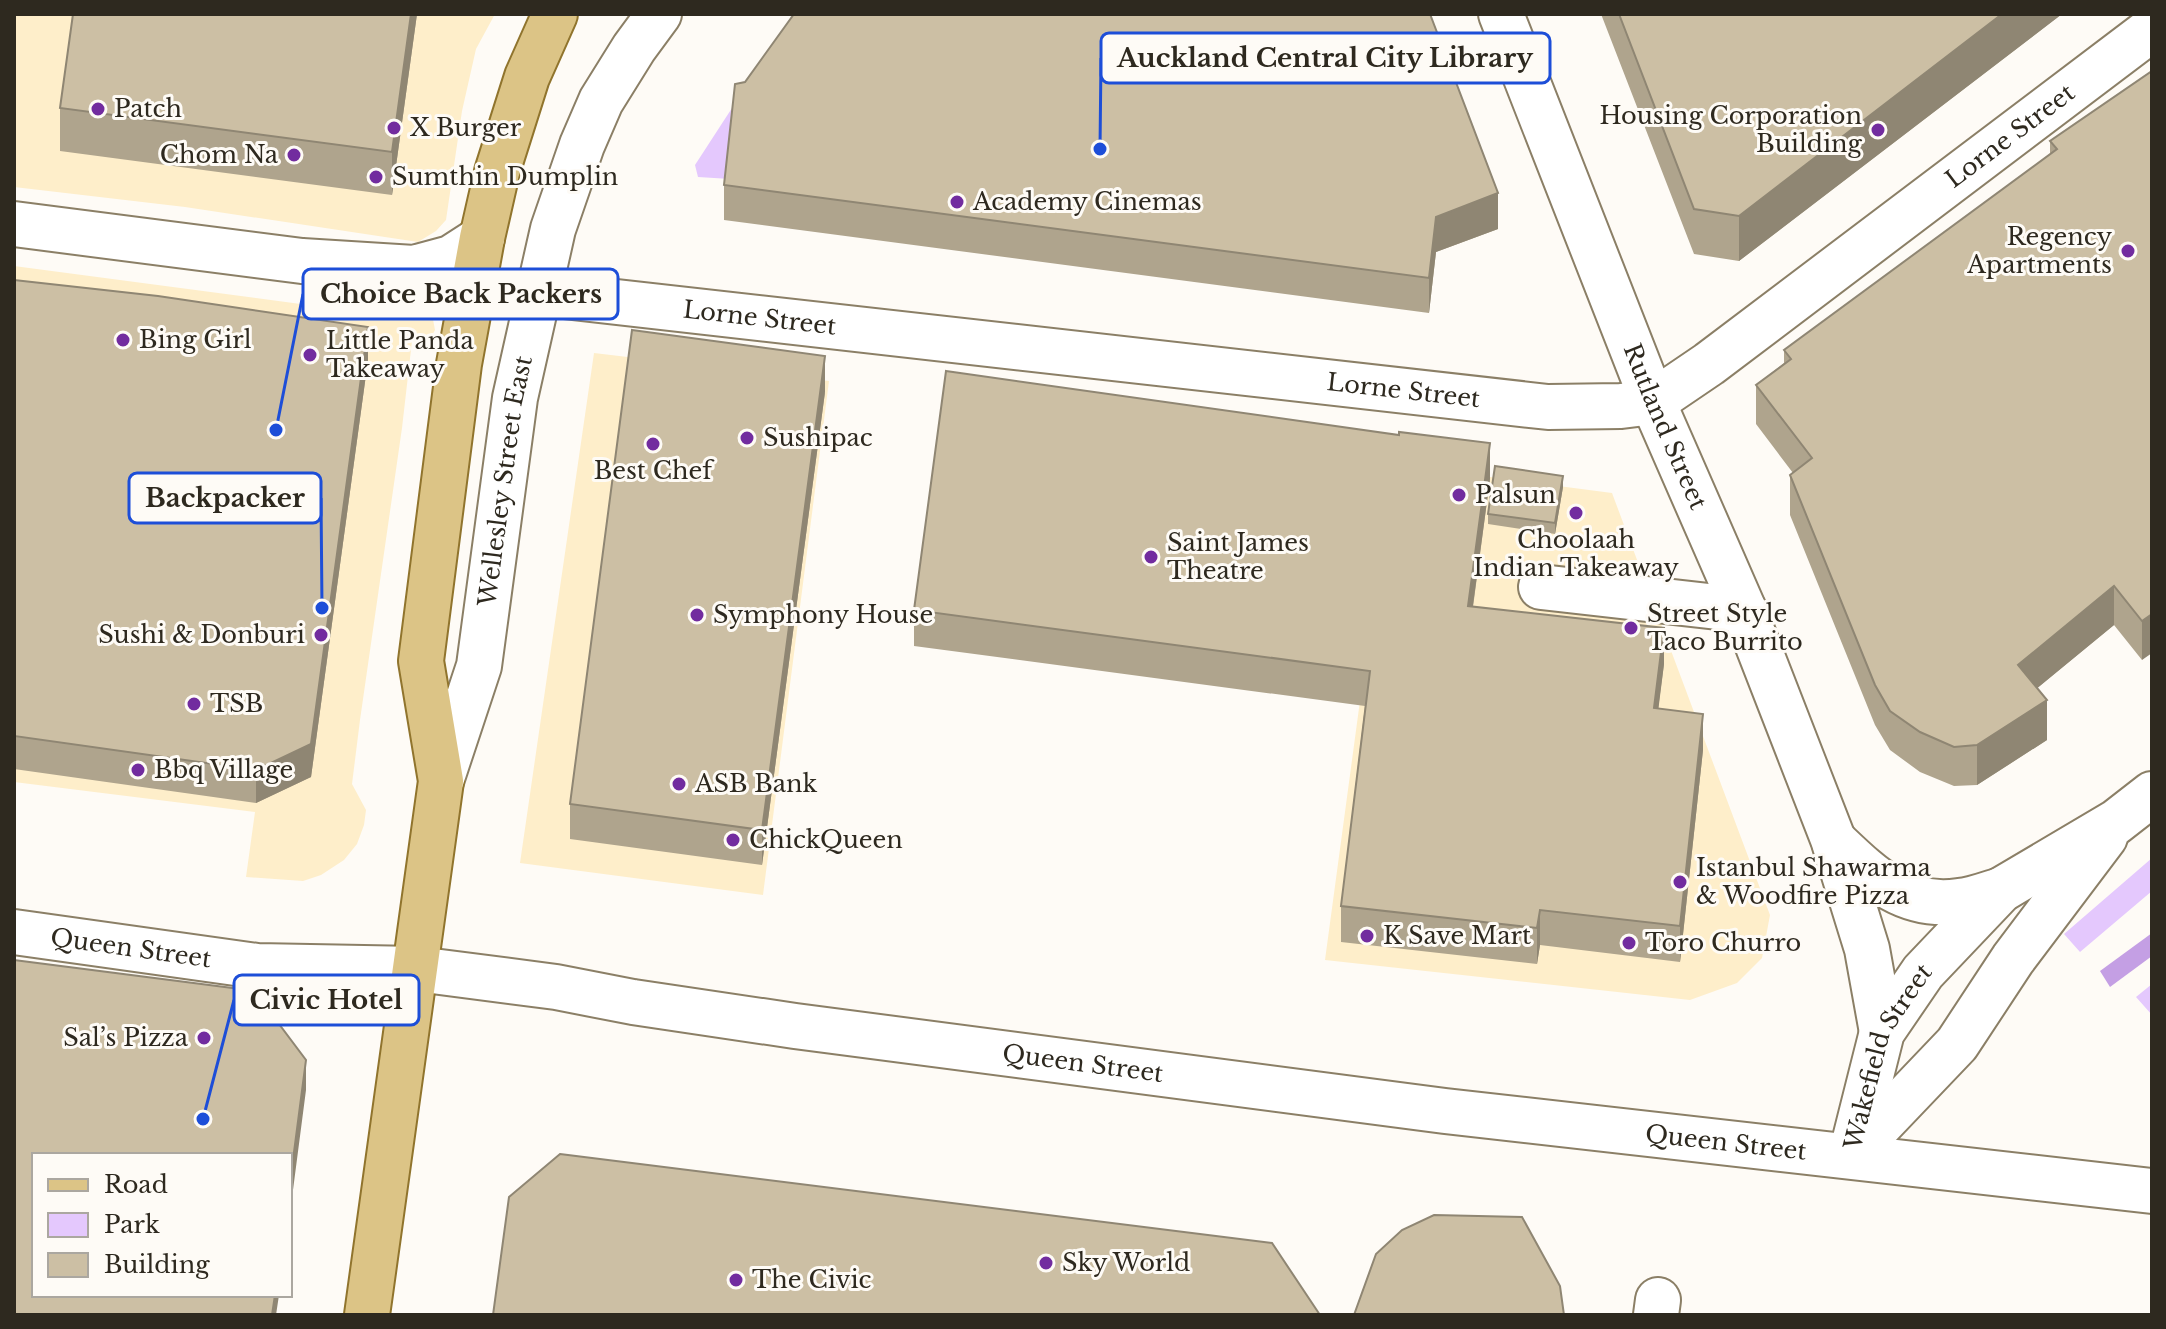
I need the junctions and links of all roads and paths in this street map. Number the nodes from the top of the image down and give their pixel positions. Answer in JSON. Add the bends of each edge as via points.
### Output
{"nodes":[{"id":1,"x":555,"y":14,"type":"edge"},
{"id":2,"x":659,"y":14,"type":"edge"},
{"id":3,"x":1501,"y":14,"type":"edge"},
{"id":4,"x":2152,"y":29,"type":"edge"},
{"id":5,"x":14,"y":224,"type":"edge"},
{"id":6,"x":482,"y":238,"type":"junction"},
{"id":7,"x":537,"y":293,"type":"junction"},
{"id":8,"x":1653,"y":402,"type":"junction"},
{"id":9,"x":1541,"y":587,"type":"dead end"},
{"id":10,"x":1744,"y":610,"type":"junction"},
{"id":11,"x":441,"y":781,"type":"junction"},
{"id":12,"x":2152,"y":794,"type":"edge"},
{"id":13,"x":2116,"y":822,"type":"junction"},
{"id":14,"x":1833,"y":839,"type":"junction"},
{"id":15,"x":2001,"y":890,"type":"junction"},
{"id":16,"x":14,"y":932,"type":"edge"},
{"id":17,"x":417,"y":969,"type":"junction"},
{"id":18,"x":1882,"y":1032,"type":"junction"},
{"id":19,"x":1851,"y":1155,"type":"junction"},
{"id":20,"x":2152,"y":1191,"type":"edge"},
{"id":21,"x":367,"y":1315,"type":"edge"}],
"edges":[{"from":1,"to":6,"type":"main road","name":"Wellesley Street East","via":[[527,77]]},
{"from":2,"to":7,"type":"street","name":"Wellesley Street East","via":[[601,101],[566,189]]},
{"from":3,"to":8,"type":"street","name":"Rutland Street"},
{"from":4,"to":8,"type":"street","name":"Lorne Street"},
{"from":5,"to":6,"type":"street","via":[[302,261],[414,268],[451,258]]},
{"from":6,"to":11,"type":"main road","name":"Wellesley Street East","via":[[459,364],[421,661]]},
{"from":7,"to":8,"type":"street","name":"Lorne Street","via":[[1548,407]]},
{"from":7,"to":11,"type":"street","name":"Wellesley Street East","via":[[515,398],[479,666]]},
{"from":8,"to":10,"type":"street","name":"Rutland Street"},
{"from":9,"to":10,"type":"street"},
{"from":10,"to":14,"type":"street","name":"Rutland Street"},
{"from":11,"to":17,"type":"main road","name":"Wellesley Street East"},
{"from":12,"to":13,"type":"street","name":"Wakefield Street"},
{"from":13,"to":15,"type":"street","name":"Wakefield Street"},
{"from":13,"to":19,"type":"street","name":"Wakefield Street","via":[[1957,1044]]},
{"from":14,"to":15,"type":"street","name":"Rutland Street","via":[[1881,884],[1912,898],[1959,901]]},
{"from":14,"to":18,"type":"street","name":"Rutland Street","via":[[1867,949]]},
{"from":15,"to":18,"type":"street","name":"Wakefield Street","via":[[1923,972]]},
{"from":16,"to":17,"type":"street","name":"Queen Street","via":[[257,966]]},
{"from":17,"to":19,"type":"street","name":"Queen Street","via":[[795,1026],[1445,1111]]},
{"from":17,"to":21,"type":"main road","name":"Wellesley Street East"},
{"from":18,"to":19,"type":"street","name":"Wakefield Street"},
{"from":19,"to":20,"type":"street","name":"Queen Street"}]}
